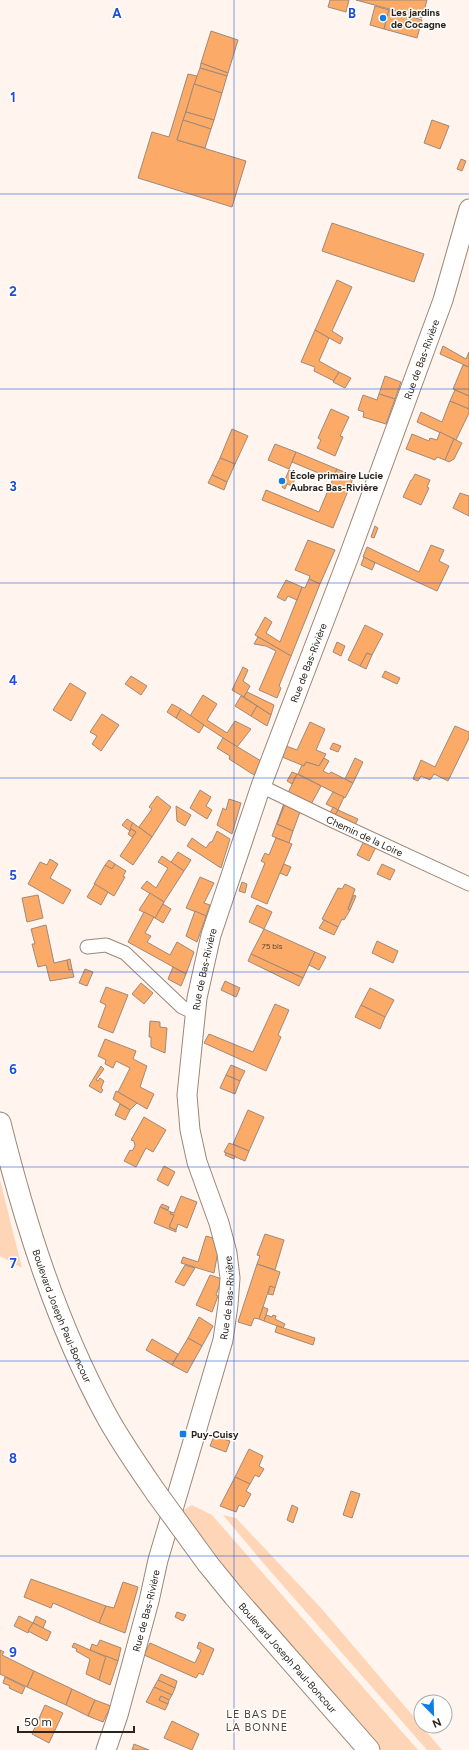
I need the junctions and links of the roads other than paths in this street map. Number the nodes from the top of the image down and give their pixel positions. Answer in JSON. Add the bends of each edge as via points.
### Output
{"nodes":[{"id":1,"x":469,"y":209,"type":"edge"},
{"id":2,"x":261,"y":786,"type":"junction"},
{"id":3,"x":469,"y":884,"type":"edge"},
{"id":4,"x":87,"y":947,"type":"dead end"},
{"id":5,"x":195,"y":1013,"type":"junction"},
{"id":6,"x":0,"y":1123,"type":"edge"},
{"id":7,"x":106,"y":1750,"type":"edge"},
{"id":8,"x":369,"y":1750,"type":"edge"}],
"edges":[{"from":1,"to":2,"type":"street","name":"Rue de Bas-Rivière","via":[[443,300]]},
{"from":2,"to":3,"type":"street","name":"Chemin de la Loire"},
{"from":2,"to":5,"type":"street","name":"Rue de Bas-Rivière","via":[[212,935]]},
{"from":4,"to":5,"type":"street","via":[[106,945],[125,953],[182,1007]]},
{"from":5,"to":7,"type":"street","name":"Rue de Bas-Rivière","via":[[187,1095],[190,1130],[197,1162],[227,1253],[230,1278],[228,1305],[223,1340],[158,1560],[149,1602]]},
{"from":6,"to":8,"type":"main road","name":"Boulevard Joseph Paul-Boncour","bridge":true,"via":[[44,1277],[84,1372],[105,1414],[157,1494],[208,1564]]}]}
